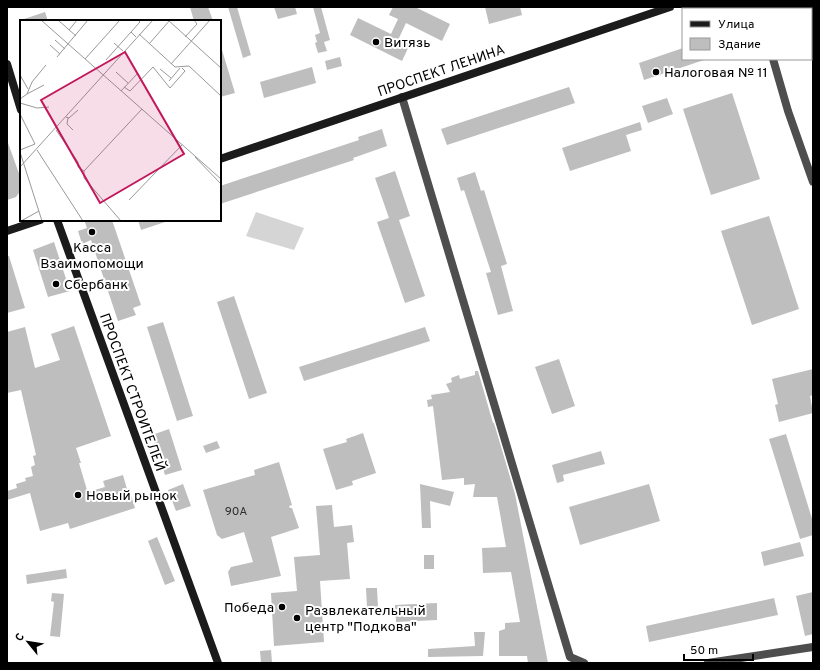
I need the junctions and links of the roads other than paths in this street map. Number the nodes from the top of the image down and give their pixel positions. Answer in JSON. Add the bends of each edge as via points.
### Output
{"nodes":[{"id":1,"x":670,"y":7,"type":"edge"},
{"id":2,"x":772,"y":60,"type":"edge"},
{"id":3,"x":7,"y":64,"type":"edge"},
{"id":4,"x":402,"y":97,"type":"junction"},
{"id":5,"x":20,"y":107,"type":"edge"},
{"id":6,"x":221,"y":159,"type":"edge"},
{"id":7,"x":813,"y":182,"type":"edge"},
{"id":8,"x":37,"y":221,"type":"edge"},
{"id":9,"x":57,"y":221,"type":"edge"},
{"id":10,"x":7,"y":231,"type":"edge"},
{"id":11,"x":813,"y":648,"type":"edge"},
{"id":12,"x":218,"y":663,"type":"edge"},
{"id":13,"x":584,"y":663,"type":"edge"},
{"id":14,"x":708,"y":663,"type":"edge"}],
"edges":[{"from":1,"to":4,"type":"street","name":"ПРОСПЕКТ ЛЕНИНА"},
{"from":2,"to":7,"type":"street"},
{"from":3,"to":5,"type":"street"},
{"from":4,"to":6,"type":"street","name":"ПРОСПЕКТ ЛЕНИНА"},
{"from":4,"to":13,"type":"street","via":[[570,656]]},
{"from":8,"to":10,"type":"street"},
{"from":9,"to":12,"type":"street","name":"ПРОСПЕКТ СТРОИТЕЛЕЙ"},
{"from":11,"to":14,"type":"street"}]}
